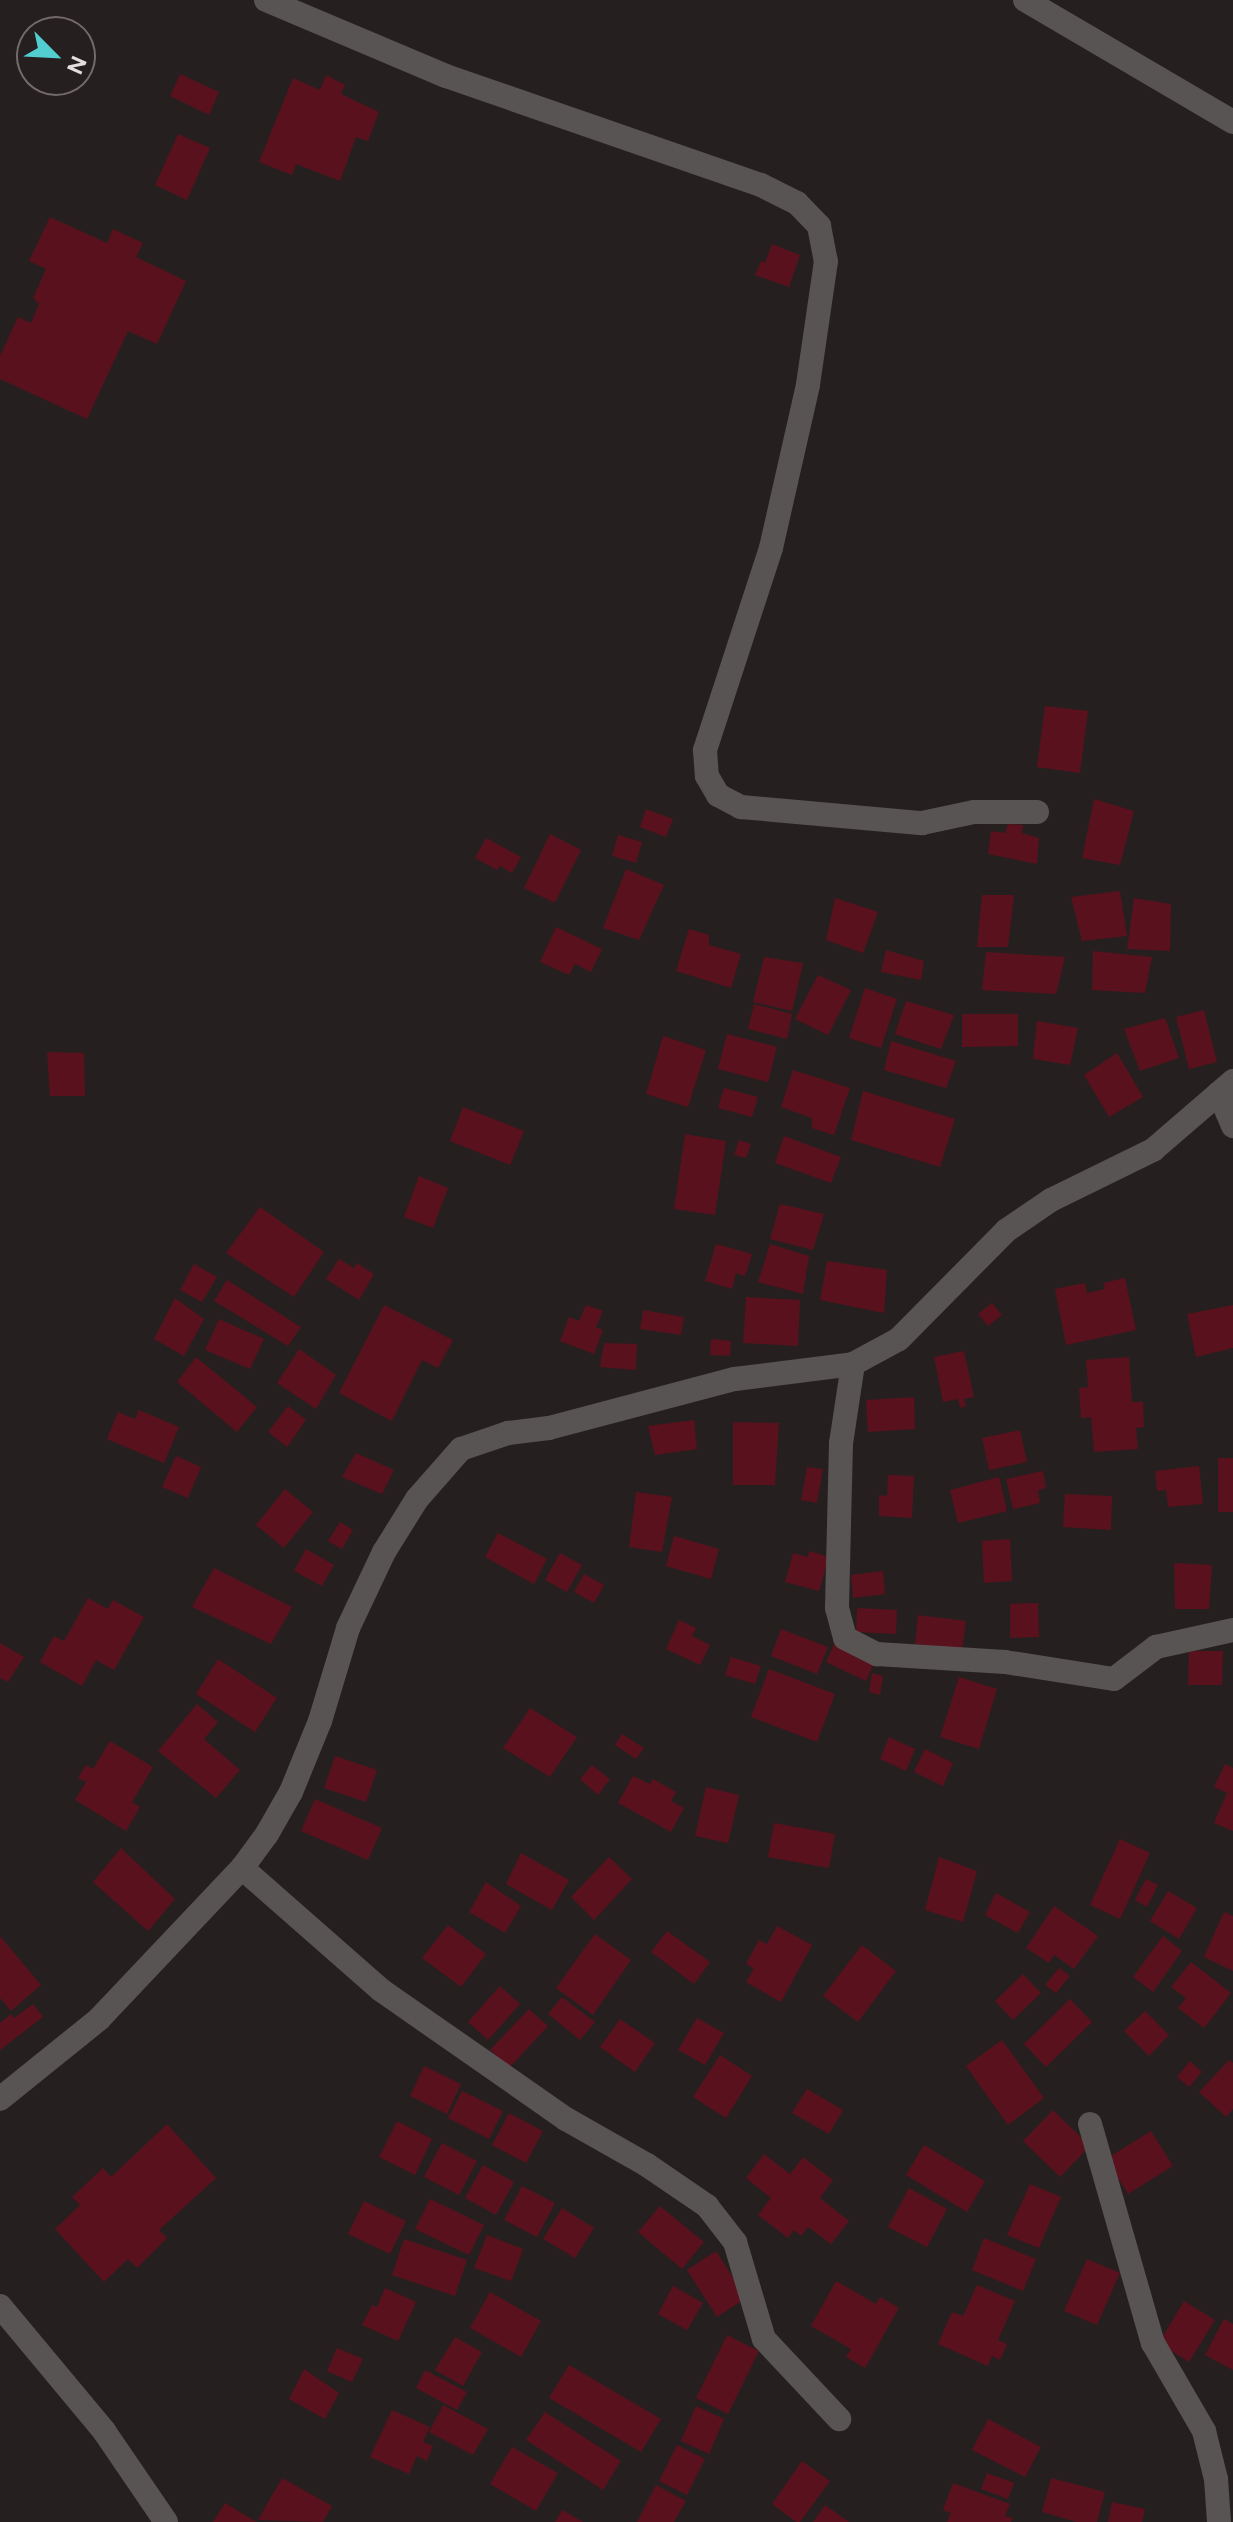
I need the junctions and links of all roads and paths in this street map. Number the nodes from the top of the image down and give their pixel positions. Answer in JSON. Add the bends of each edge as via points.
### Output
{"nodes":[{"id":1,"x":266,"y":0,"type":"edge"},
{"id":2,"x":1025,"y":0,"type":"edge"},
{"id":3,"x":1233,"y":122,"type":"edge"},
{"id":4,"x":1037,"y":812,"type":"dead end"},
{"id":5,"x":1226,"y":1087,"type":"edge"},
{"id":6,"x":1233,"y":1126,"type":"edge"},
{"id":7,"x":853,"y":1364,"type":"junction"},
{"id":8,"x":1233,"y":1630,"type":"edge"},
{"id":9,"x":242,"y":1868,"type":"junction"},
{"id":10,"x":0,"y":2099,"type":"edge"},
{"id":11,"x":1090,"y":2124,"type":"dead end"},
{"id":12,"x":0,"y":2306,"type":"edge"},
{"id":13,"x":839,"y":2419,"type":"dead end"},
{"id":14,"x":166,"y":2522,"type":"edge"},
{"id":15,"x":1219,"y":2522,"type":"edge"}],
"edges":[{"from":1,"to":4,"type":"street","via":[[446,76],[761,185],[797,203],[819,226],[826,261],[808,385],[771,548],[705,750],[707,776],[718,795],[741,807],[922,823],[974,812]]},
{"from":2,"to":3,"type":"street"},
{"from":5,"to":6,"type":"street"},
{"from":5,"to":7,"type":"street","via":[[1153,1150],[1051,1200],[1007,1230],[899,1339]]},
{"from":7,"to":8,"type":"street","via":[[841,1443],[837,1608],[845,1638],[877,1654],[1005,1662],[1114,1679],[1156,1647]]},
{"from":7,"to":9,"type":"street","via":[[735,1379],[461,1449],[417,1499],[384,1552],[348,1628],[320,1721],[291,1792]]},
{"from":9,"to":10,"type":"street","via":[[99,2019]]},
{"from":9,"to":13,"type":"street","via":[[381,1990],[566,2119],[707,2206],[735,2242],[764,2339]]},
{"from":11,"to":15,"type":"street","via":[[1153,2343],[1204,2431],[1216,2479]]},
{"from":12,"to":14,"type":"street","via":[[104,2431]]}]}
